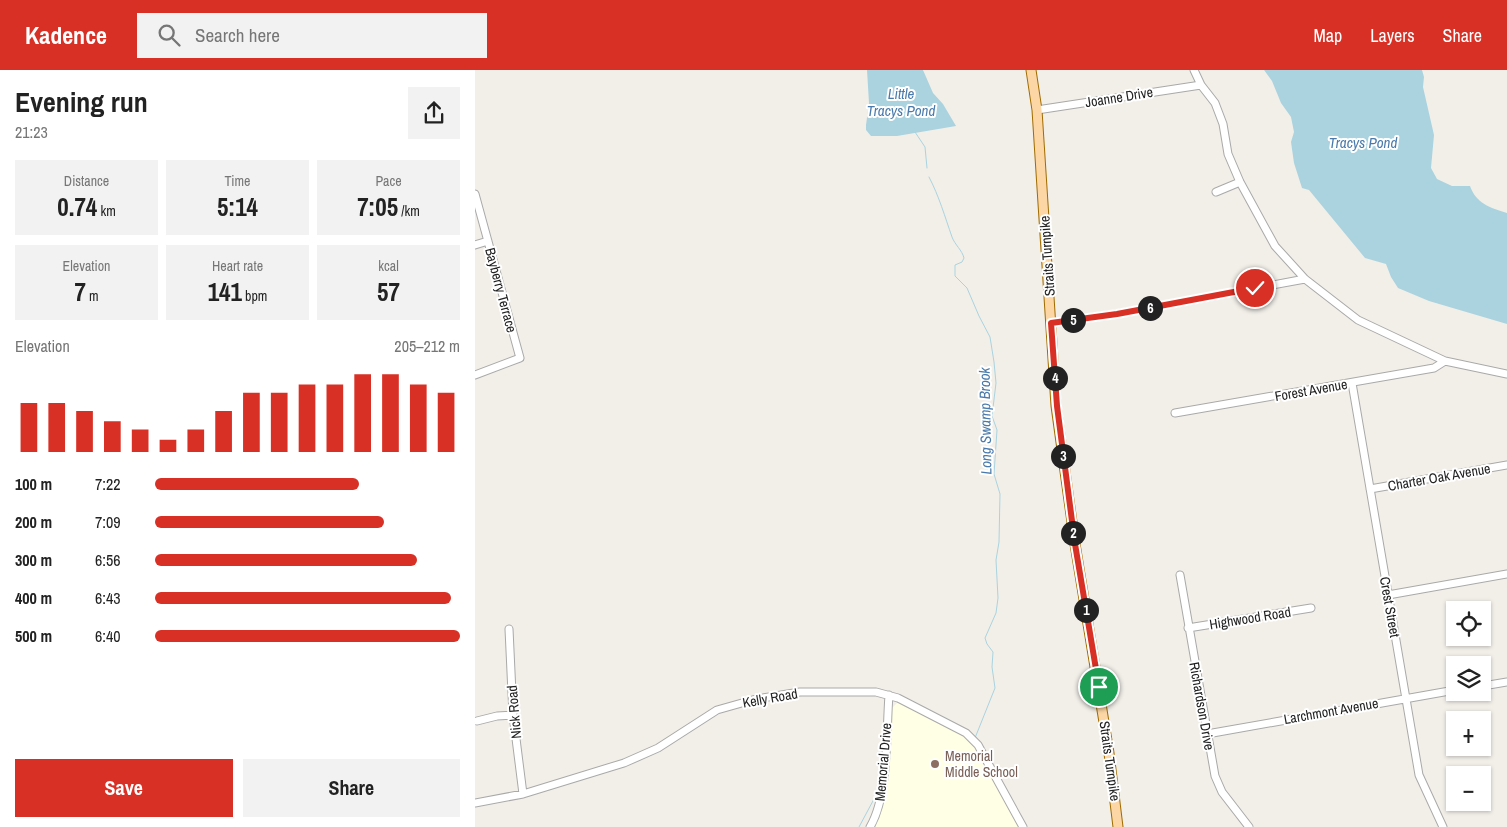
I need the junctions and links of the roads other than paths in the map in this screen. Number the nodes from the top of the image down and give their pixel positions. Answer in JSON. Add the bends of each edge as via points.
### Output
{"nodes":[{"id":1,"x":1031,"y":70,"type":"edge"},
{"id":2,"x":1194,"y":70,"type":"edge"},
{"id":3,"x":1201,"y":84,"type":"junction"},
{"id":4,"x":1037,"y":110,"type":"junction"},
{"id":5,"x":1240,"y":182,"type":"junction"},
{"id":6,"x":1216,"y":192,"type":"dead end"},
{"id":7,"x":475,"y":194,"type":"edge"},
{"id":8,"x":488,"y":241,"type":"junction"},
{"id":9,"x":475,"y":245,"type":"edge"},
{"id":10,"x":1305,"y":278,"type":"junction"},
{"id":11,"x":1051,"y":323,"type":"junction"},
{"id":12,"x":1445,"y":361,"type":"junction"},
{"id":13,"x":1507,"y":374,"type":"edge"},
{"id":14,"x":475,"y":375,"type":"edge"},
{"id":15,"x":1351,"y":384,"type":"junction"},
{"id":16,"x":1175,"y":413,"type":"dead end"},
{"id":17,"x":1507,"y":466,"type":"edge"},
{"id":18,"x":1370,"y":489,"type":"junction"},
{"id":19,"x":1507,"y":574,"type":"edge"},
{"id":20,"x":1180,"y":575,"type":"dead end"},
{"id":21,"x":1388,"y":595,"type":"junction"},
{"id":22,"x":1311,"y":608,"type":"dead end"},
{"id":23,"x":1188,"y":628,"type":"junction"},
{"id":24,"x":509,"y":629,"type":"dead end"},
{"id":25,"x":1507,"y":682,"type":"edge"},
{"id":26,"x":1491,"y":685,"type":"edge"},
{"id":27,"x":1446,"y":691,"type":"edge"},
{"id":28,"x":889,"y":695,"type":"junction"},
{"id":29,"x":1406,"y":698,"type":"junction"},
{"id":30,"x":513,"y":715,"type":"junction"},
{"id":31,"x":477,"y":721,"type":"dead end"},
{"id":32,"x":1207,"y":734,"type":"junction"},
{"id":33,"x":523,"y":794,"type":"junction"},
{"id":34,"x":475,"y":803,"type":"edge"},
{"id":35,"x":870,"y":827,"type":"edge"},
{"id":36,"x":1023,"y":827,"type":"edge"},
{"id":37,"x":1119,"y":827,"type":"edge"},
{"id":38,"x":1249,"y":827,"type":"edge"},
{"id":39,"x":1443,"y":827,"type":"edge"}],
"edges":[{"from":1,"to":4,"type":"main road","name":"Straits Turnpike"},
{"from":2,"to":3,"type":"street"},
{"from":3,"to":4,"type":"street","name":"Joanne Drive"},
{"from":3,"to":5,"type":"street","via":[[1218,110],[1228,154]]},
{"from":4,"to":11,"type":"main road","name":"Straits Turnpike"},
{"from":5,"to":6,"type":"street"},
{"from":5,"to":10,"type":"street","via":[[1275,246]]},
{"from":7,"to":8,"type":"street","name":"Bayberry Terrace"},
{"from":8,"to":9,"type":"street"},
{"from":8,"to":14,"type":"street","name":"Bayberry Terrace","via":[[519,358]]},
{"from":10,"to":11,"type":"street","via":[[1117,314]]},
{"from":10,"to":12,"type":"street","via":[[1358,320]]},
{"from":11,"to":37,"type":"main road","name":"Straits Turnpike","via":[[1057,406],[1070,505]]},
{"from":12,"to":13,"type":"street"},
{"from":12,"to":15,"type":"street","name":"Forest Avenue","via":[[1434,368]]},
{"from":15,"to":16,"type":"street","name":"Forest Avenue"},
{"from":15,"to":18,"type":"street","name":"Crest Street"},
{"from":17,"to":18,"type":"street","name":"Charter Oak Avenue"},
{"from":18,"to":21,"type":"street","name":"Crest Street"},
{"from":19,"to":21,"type":"street"},
{"from":20,"to":23,"type":"street","name":"Richardson Drive"},
{"from":21,"to":29,"type":"street","name":"Crest Street"},
{"from":22,"to":23,"type":"street","name":"Highwood Road"},
{"from":23,"to":32,"type":"street","name":"Richardson Drive"},
{"from":24,"to":30,"type":"street","name":"Nick Road"},
{"from":25,"to":26,"type":"street"},
{"from":27,"to":29,"type":"street","name":"Larchmont Avenue"},
{"from":28,"to":33,"type":"street","name":"Kelly Road","via":[[800,692],[756,699],[717,710],[658,748],[624,763]]},
{"from":28,"to":35,"type":"street","name":"Memorial Drive","via":[[881,799]]},
{"from":28,"to":36,"type":"street","name":"Kelly Road","via":[[972,739]]},
{"from":29,"to":32,"type":"street","name":"Larchmont Avenue"},
{"from":29,"to":39,"type":"street","name":"Crest Street","via":[[1419,776]]},
{"from":30,"to":31,"type":"street"},
{"from":30,"to":33,"type":"street","name":"Nick Road"},
{"from":32,"to":38,"type":"street","name":"Richardson Drive","via":[[1215,776],[1222,792]]},
{"from":33,"to":34,"type":"street","name":"Kelly Road"}]}
